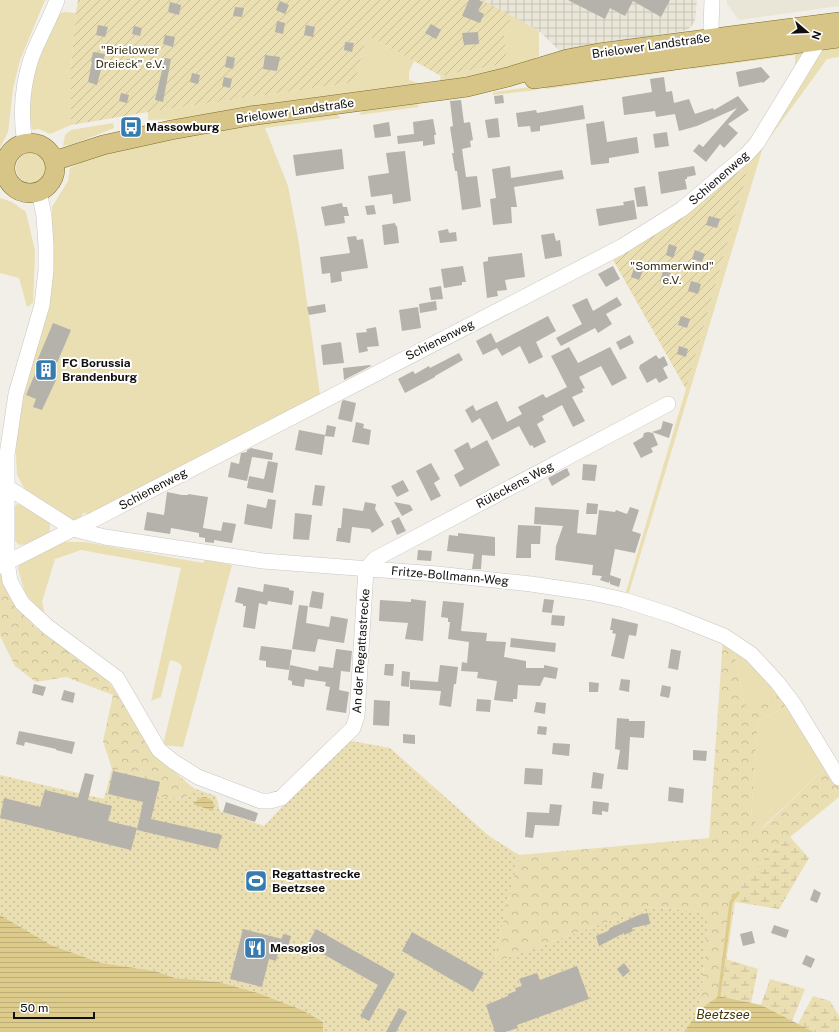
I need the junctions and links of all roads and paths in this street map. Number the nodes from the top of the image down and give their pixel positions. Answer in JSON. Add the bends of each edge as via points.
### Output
{"nodes":[{"id":1,"x":57,"y":0,"type":"edge"},
{"id":2,"x":712,"y":0,"type":"edge"},
{"id":3,"x":839,"y":22,"type":"edge"},
{"id":4,"x":839,"y":38,"type":"edge"},
{"id":5,"x":819,"y":41,"type":"junction"},
{"id":6,"x":714,"y":46,"type":"junction"},
{"id":7,"x":25,"y":144,"type":"junction"},
{"id":8,"x":54,"y":161,"type":"junction"},
{"id":9,"x":3,"y":177,"type":"edge"},
{"id":10,"x":39,"y":191,"type":"junction"},
{"id":11,"x":668,"y":404,"type":"dead end"},
{"id":12,"x":4,"y":484,"type":"edge"},
{"id":13,"x":73,"y":529,"type":"junction"},
{"id":14,"x":4,"y":564,"type":"edge"},
{"id":15,"x":366,"y":569,"type":"junction"},
{"id":16,"x":839,"y":778,"type":"edge"}],
"edges":[{"from":1,"to":7,"type":"street","via":[[24,84],[21,109]]},
{"from":2,"to":6,"type":"street"},
{"from":3,"to":6,"type":"main road","name":"Brielower Landstraße"},
{"from":4,"to":5,"type":"main road","name":"Brielower Landstraße"},
{"from":5,"to":6,"type":"main road","name":"Brielower Landstraße"},
{"from":5,"to":13,"type":"street","name":"Schienenweg","via":[[757,143],[682,209],[658,225],[95,520]]},
{"from":6,"to":8,"type":"main road","name":"Brielower Landstraße","via":[[481,88],[467,87],[178,128],[110,144]]},
{"from":7,"to":8,"type":"main road","via":[[40,145],[51,154]]},
{"from":7,"to":9,"type":"main road","via":[[9,156]]},
{"from":8,"to":10,"type":"main road","via":[[55,171],[51,182]]},
{"from":9,"to":10,"type":"main road","via":[[20,191]]},
{"from":10,"to":12,"type":"street","via":[[46,246],[42,305],[16,394]]},
{"from":11,"to":15,"type":"street","name":"Rüleckens Weg","via":[[375,559]]},
{"from":12,"to":13,"type":"street","name":"Fritze-Bollmann-Weg"},
{"from":12,"to":14,"type":"street"},
{"from":13,"to":14,"type":"street","name":"Schienenweg"},
{"from":13,"to":15,"type":"street","name":"Fritze-Bollmann-Weg","via":[[105,537],[263,561]]},
{"from":14,"to":15,"type":"street","name":"An der Regattastrecke","via":[[22,603],[48,627],[117,678],[159,750],[198,778],[260,801],[281,798],[353,728],[357,716]]},
{"from":15,"to":16,"type":"street","name":"Fritze-Bollmann-Weg","via":[[481,578],[592,593],[671,615],[724,636],[750,654],[777,682],[793,703]]}]}
